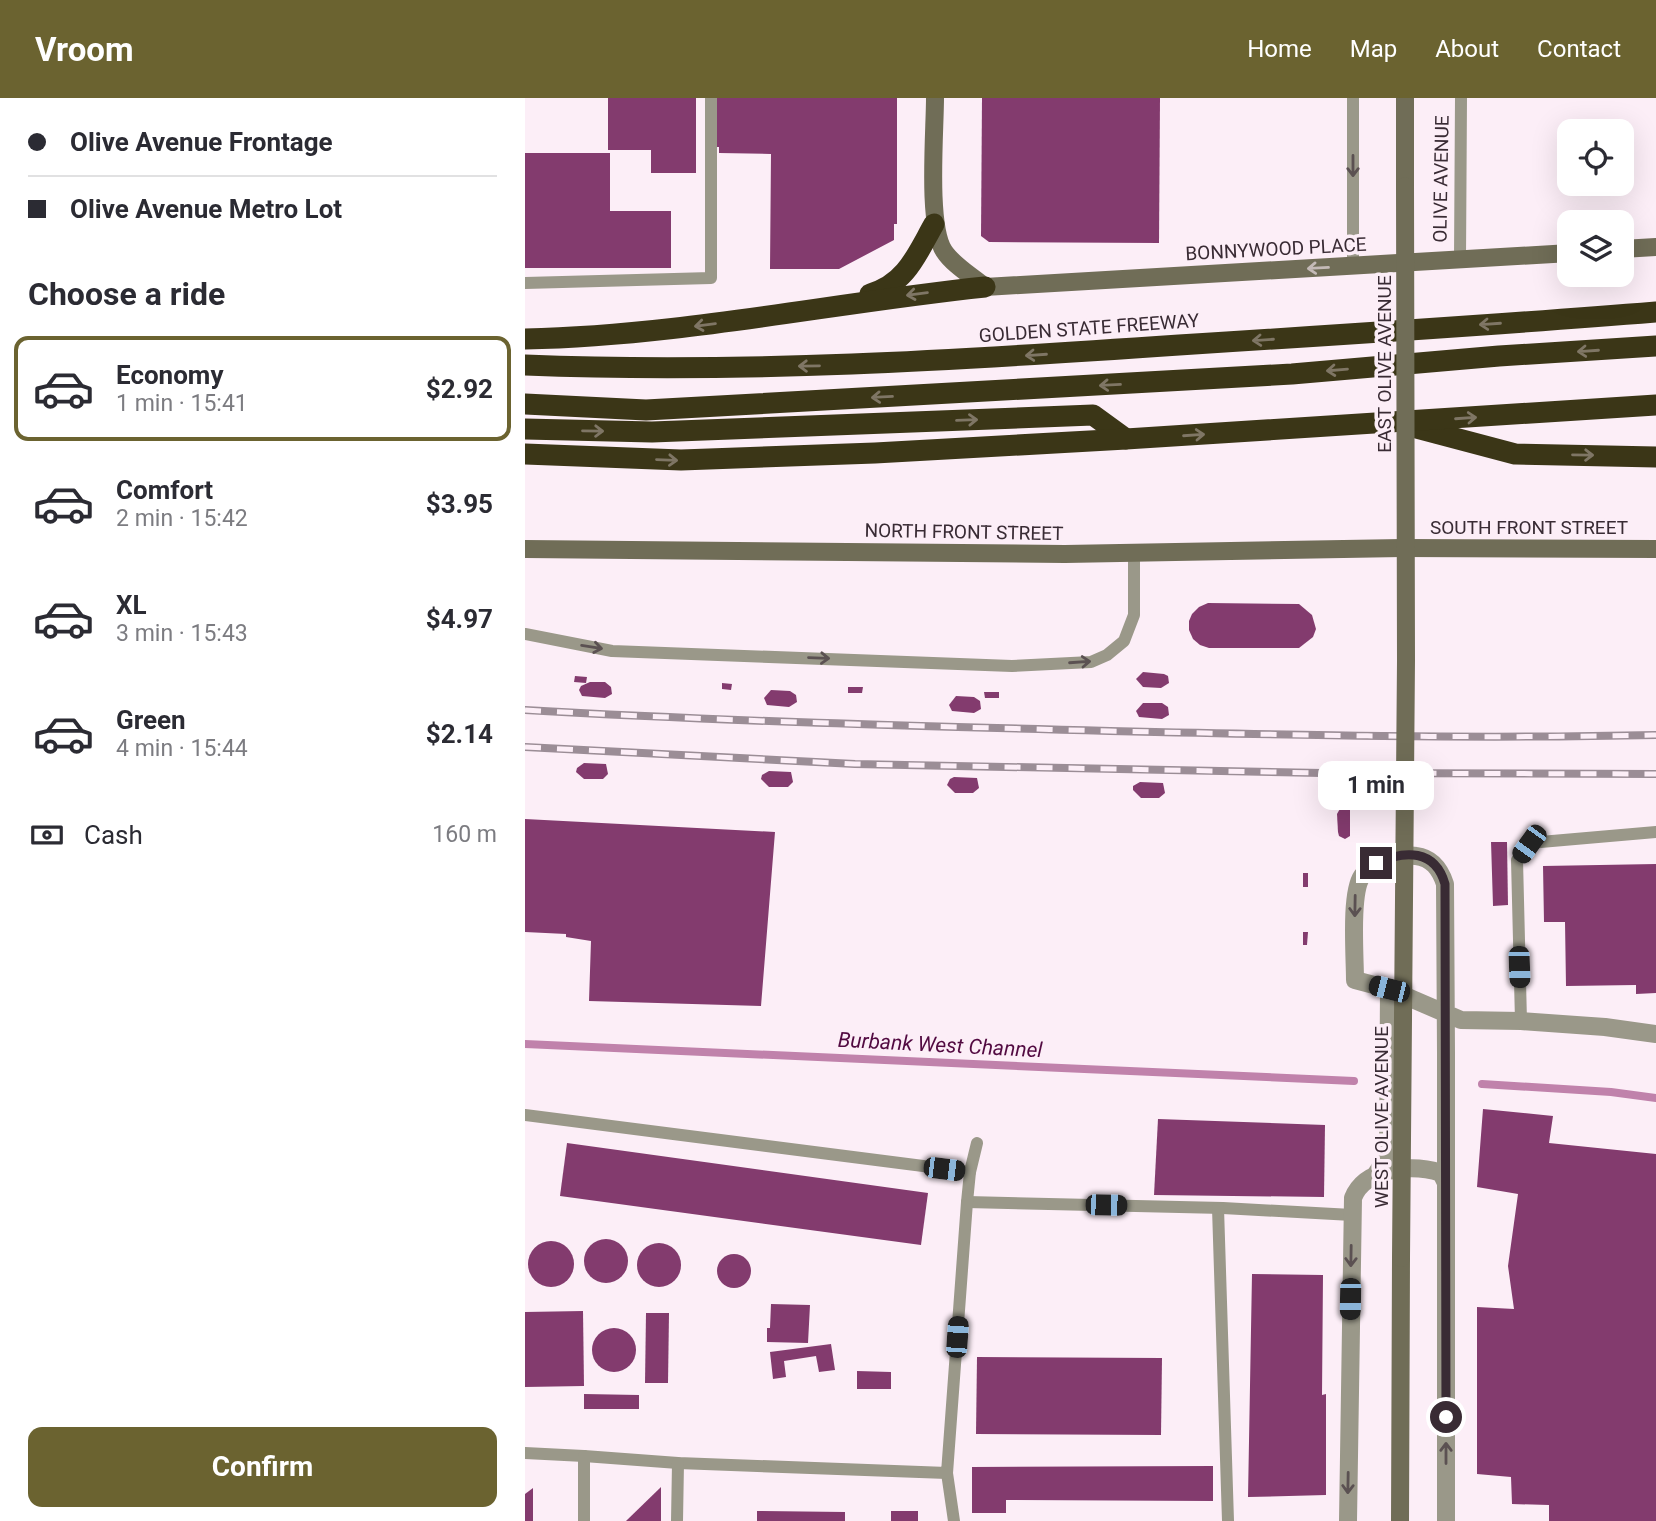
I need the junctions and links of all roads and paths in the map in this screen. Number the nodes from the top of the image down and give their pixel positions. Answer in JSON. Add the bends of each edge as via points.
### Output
{"nodes":[{"id":1,"x":711,"y":98,"type":"edge"},
{"id":2,"x":935,"y":98,"type":"edge"},
{"id":3,"x":1353,"y":98,"type":"edge"},
{"id":4,"x":1405,"y":98,"type":"edge"},
{"id":5,"x":1461,"y":98,"type":"edge"},
{"id":6,"x":934,"y":224,"type":"junction"},
{"id":7,"x":1656,"y":247,"type":"edge"},
{"id":8,"x":1634,"y":248,"type":"edge"},
{"id":9,"x":1557,"y":254,"type":"edge"},
{"id":10,"x":1460,"y":260,"type":"junction"},
{"id":11,"x":1353,"y":266,"type":"junction"},
{"id":12,"x":525,"y":283,"type":"edge"},
{"id":13,"x":985,"y":287,"type":"junction"},
{"id":14,"x":825,"y":308,"type":"junction"},
{"id":15,"x":1656,"y":312,"type":"edge"},
{"id":16,"x":525,"y":339,"type":"edge"},
{"id":17,"x":1656,"y":346,"type":"edge"},
{"id":18,"x":525,"y":365,"type":"edge"},
{"id":19,"x":525,"y":404,"type":"edge"},
{"id":20,"x":1656,"y":405,"type":"edge"},
{"id":21,"x":1398,"y":423,"type":"junction"},
{"id":22,"x":525,"y":429,"type":"edge"},
{"id":23,"x":1126,"y":439,"type":"junction"},
{"id":24,"x":525,"y":454,"type":"edge"},
{"id":25,"x":1656,"y":457,"type":"edge"},
{"id":26,"x":1404,"y":546,"type":"junction"},
{"id":27,"x":525,"y":549,"type":"edge"},
{"id":28,"x":1656,"y":549,"type":"edge"},
{"id":29,"x":1135,"y":554,"type":"junction"},
{"id":30,"x":525,"y":634,"type":"edge"},
{"id":31,"x":1656,"y":832,"type":"edge"},
{"id":32,"x":1389,"y":989,"type":"junction"},
{"id":33,"x":1445,"y":1013,"type":"junction"},
{"id":34,"x":1521,"y":1021,"type":"junction"},
{"id":35,"x":1656,"y":1034,"type":"edge"},
{"id":36,"x":525,"y":1115,"type":"edge"},
{"id":37,"x":977,"y":1143,"type":"dead end"},
{"id":38,"x":970,"y":1172,"type":"junction"},
{"id":39,"x":1376,"y":1174,"type":"junction"},
{"id":40,"x":1445,"y":1183,"type":"junction"},
{"id":41,"x":967,"y":1202,"type":"junction"},
{"id":42,"x":1217,"y":1208,"type":"junction"},
{"id":43,"x":1352,"y":1215,"type":"junction"},
{"id":44,"x":525,"y":1452,"type":"edge"},
{"id":45,"x":585,"y":1456,"type":"junction"},
{"id":46,"x":678,"y":1463,"type":"junction"},
{"id":47,"x":947,"y":1473,"type":"junction"},
{"id":48,"x":584,"y":1521,"type":"edge"},
{"id":49,"x":677,"y":1521,"type":"edge"},
{"id":50,"x":954,"y":1521,"type":"edge"},
{"id":51,"x":1228,"y":1521,"type":"edge"},
{"id":52,"x":1348,"y":1521,"type":"edge"},
{"id":53,"x":1400,"y":1521,"type":"edge"},
{"id":54,"x":1446,"y":1521,"type":"edge"}],
"edges":[{"from":1,"to":12,"type":"lane","via":[[711,278]]},
{"from":2,"to":6,"type":"main road"},
{"from":3,"to":11,"type":"lane","one_way":true},
{"from":4,"to":26,"type":"main road","name":"EAST OLIVE AVENUE","bridge":true},
{"from":5,"to":10,"type":"lane","name":"OLIVE AVENUE"},
{"from":6,"to":13,"type":"main road","via":[[943,250]]},
{"from":6,"to":14,"type":"highway","via":[[908,271],[896,283]]},
{"from":7,"to":8,"type":"main road"},
{"from":9,"to":10,"type":"main road","name":"BONNYWOOD PLACE"},
{"from":10,"to":11,"type":"main road","name":"BONNYWOOD PLACE"},
{"from":11,"to":13,"type":"main road","name":"BONNYWOOD PLACE","one_way":true},
{"from":13,"to":14,"type":"highway","one_way":true},
{"from":14,"to":16,"type":"highway","one_way":true,"via":[[654,331]]},
{"from":15,"to":18,"type":"highway","name":"GOLDEN STATE FREEWAY","one_way":true,"via":[[1059,354],[832,365],[614,369]]},
{"from":17,"to":19,"type":"highway","one_way":true,"via":[[1291,374],[646,410]]},
{"from":21,"to":20,"type":"highway","one_way":true},
{"from":23,"to":21,"type":"highway","one_way":true},
{"from":21,"to":25,"type":"highway","one_way":true,"via":[[1515,454]]},
{"from":22,"to":23,"type":"highway","one_way":true,"via":[[652,432],[1093,415]]},
{"from":24,"to":23,"type":"highway","one_way":true,"via":[[681,460]]},
{"from":26,"to":28,"type":"main road","name":"SOUTH FRONT STREET"},
{"from":26,"to":29,"type":"main road","name":"NORTH FRONT STREET"},
{"from":26,"to":53,"type":"main road","name":"WEST OLIVE AVENUE","bridge":true},
{"from":27,"to":29,"type":"main road","name":"NORTH FRONT STREET"},
{"from":30,"to":29,"type":"lane","one_way":true,"via":[[612,650],[1012,666],[1091,662],[1107,656],[1124,641],[1134,615]]},
{"from":31,"to":34,"type":"lane","via":[[1529,844],[1517,860]]},
{"from":32,"to":33,"type":"street"},
{"from":33,"to":32,"type":"street","one_way":true,"via":[[1445,884],[1441,872],[1425,857],[1395,855],[1376,863],[1361,876],[1355,894],[1355,980]]},
{"from":32,"to":39,"type":"street","via":[[1388,1155]]},
{"from":33,"to":34,"type":"street","via":[[1461,1020]]},
{"from":33,"to":40,"type":"street"},
{"from":34,"to":35,"type":"street"},
{"from":36,"to":38,"type":"lane"},
{"from":37,"to":38,"type":"lane"},
{"from":38,"to":41,"type":"lane"},
{"from":39,"to":40,"type":"street","via":[[1427,1169],[1441,1173]]},
{"from":39,"to":43,"type":"street","via":[[1357,1187]]},
{"from":54,"to":40,"type":"street","one_way":true},
{"from":41,"to":42,"type":"lane"},
{"from":41,"to":47,"type":"lane"},
{"from":42,"to":43,"type":"lane"},
{"from":42,"to":51,"type":"lane"},
{"from":43,"to":52,"type":"street","one_way":true},
{"from":44,"to":45,"type":"lane"},
{"from":45,"to":46,"type":"lane"},
{"from":45,"to":48,"type":"lane"},
{"from":46,"to":47,"type":"lane"},
{"from":46,"to":49,"type":"lane"},
{"from":47,"to":50,"type":"lane"}]}
